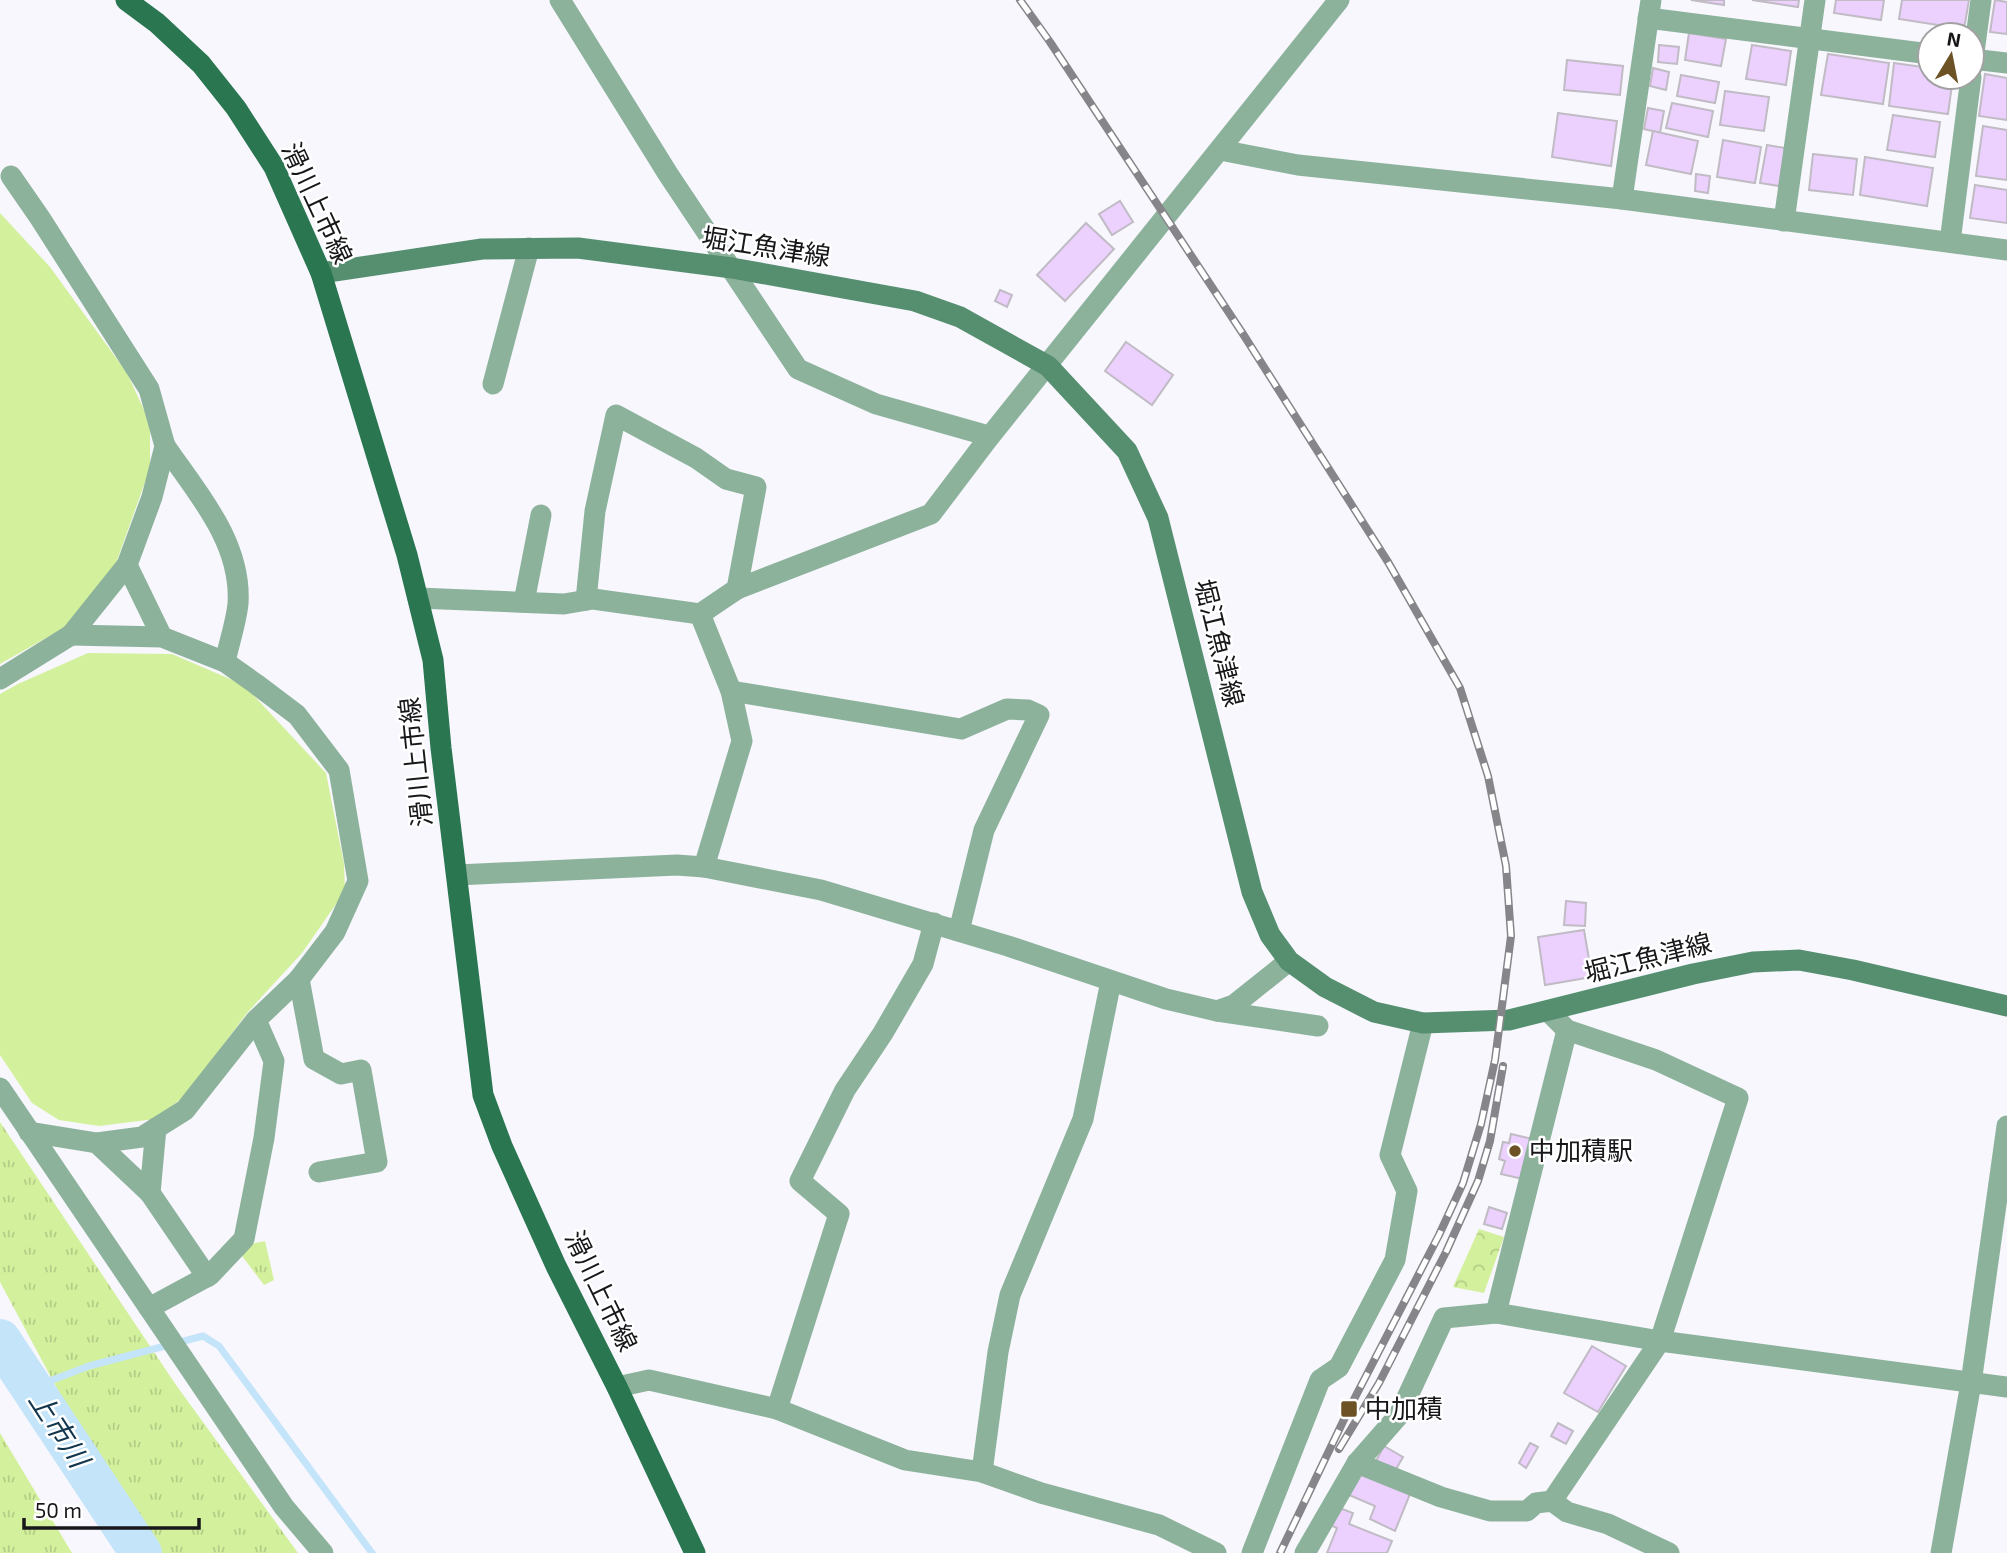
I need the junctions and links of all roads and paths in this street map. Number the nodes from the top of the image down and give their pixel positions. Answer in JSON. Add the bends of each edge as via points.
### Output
{"nodes":[{"id":1,"x":126,"y":0,"type":"edge"},
{"id":2,"x":560,"y":0,"type":"edge"},
{"id":3,"x":1339,"y":0,"type":"edge"},
{"id":4,"x":1815,"y":0,"type":"edge"},
{"id":5,"x":1981,"y":0,"type":"edge"},
{"id":6,"x":1650,"y":9,"type":"edge"},
{"id":7,"x":1978,"y":21,"type":"edge"},
{"id":8,"x":1810,"y":38,"type":"junction"},
{"id":9,"x":1916,"y":52,"type":"edge"},
{"id":10,"x":2007,"y":64,"type":"edge"},
{"id":11,"x":1986,"y":65,"type":"edge"},
{"id":12,"x":1969,"y":91,"type":"edge"},
{"id":13,"x":1220,"y":149,"type":"junction"},
{"id":14,"x":10,"y":176,"type":"dead end"},
{"id":15,"x":1622,"y":199,"type":"junction"},
{"id":16,"x":1784,"y":220,"type":"junction"},
{"id":17,"x":1950,"y":242,"type":"junction"},
{"id":18,"x":529,"y":248,"type":"junction"},
{"id":19,"x":2007,"y":250,"type":"edge"},
{"id":20,"x":732,"y":268,"type":"junction"},
{"id":21,"x":321,"y":273,"type":"junction"},
{"id":22,"x":1048,"y":366,"type":"junction"},
{"id":23,"x":493,"y":384,"type":"dead end"},
{"id":24,"x":989,"y":436,"type":"junction"},
{"id":25,"x":164,"y":446,"type":"junction"},
{"id":26,"x":541,"y":515,"type":"dead end"},
{"id":27,"x":127,"y":565,"type":"junction"},
{"id":28,"x":737,"y":589,"type":"junction"},
{"id":29,"x":418,"y":598,"type":"junction"},
{"id":30,"x":586,"y":600,"type":"junction"},
{"id":31,"x":524,"y":602,"type":"junction"},
{"id":32,"x":700,"y":614,"type":"junction"},
{"id":33,"x":71,"y":635,"type":"junction"},
{"id":34,"x":162,"y":637,"type":"junction"},
{"id":35,"x":225,"y":662,"type":"junction"},
{"id":36,"x":0,"y":679,"type":"edge"},
{"id":37,"x":730,"y":691,"type":"junction"},
{"id":38,"x":704,"y":867,"type":"junction"},
{"id":39,"x":457,"y":875,"type":"junction"},
{"id":40,"x":934,"y":923,"type":"junction"},
{"id":41,"x":959,"y":931,"type":"junction"},
{"id":42,"x":1289,"y":961,"type":"junction"},
{"id":43,"x":299,"y":979,"type":"junction"},
{"id":44,"x":1111,"y":981,"type":"junction"},
{"id":45,"x":2007,"y":1006,"type":"edge"},
{"id":46,"x":1217,"y":1011,"type":"junction"},
{"id":47,"x":1548,"y":1011,"type":"junction"},
{"id":48,"x":256,"y":1020,"type":"junction"},
{"id":49,"x":1423,"y":1023,"type":"junction"},
{"id":50,"x":1318,"y":1026,"type":"dead end"},
{"id":51,"x":1567,"y":1030,"type":"junction"},
{"id":52,"x":0,"y":1088,"type":"edge"},
{"id":53,"x":2007,"y":1126,"type":"edge"},
{"id":54,"x":156,"y":1128,"type":"junction"},
{"id":55,"x":29,"y":1132,"type":"junction"},
{"id":56,"x":97,"y":1143,"type":"junction"},
{"id":57,"x":319,"y":1172,"type":"dead end"},
{"id":58,"x":150,"y":1192,"type":"junction"},
{"id":59,"x":207,"y":1277,"type":"junction"},
{"id":60,"x":149,"y":1308,"type":"junction"},
{"id":61,"x":1496,"y":1313,"type":"junction"},
{"id":62,"x":1660,"y":1341,"type":"junction"},
{"id":63,"x":1971,"y":1383,"type":"junction"},
{"id":64,"x":617,"y":1387,"type":"junction"},
{"id":65,"x":2007,"y":1387,"type":"edge"},
{"id":66,"x":777,"y":1409,"type":"junction"},
{"id":67,"x":1357,"y":1463,"type":"junction"},
{"id":68,"x":982,"y":1472,"type":"junction"},
{"id":69,"x":1552,"y":1501,"type":"junction"},
{"id":70,"x":323,"y":1553,"type":"edge"},
{"id":71,"x":695,"y":1553,"type":"edge"},
{"id":72,"x":1216,"y":1553,"type":"edge"},
{"id":73,"x":1252,"y":1553,"type":"edge"},
{"id":74,"x":1305,"y":1553,"type":"edge"},
{"id":75,"x":1669,"y":1553,"type":"edge"},
{"id":76,"x":1941,"y":1553,"type":"edge"}],
"edges":[{"from":1,"to":21,"type":"main road","name":"滑川上市線","via":[[201,64],[236,108],[274,167]]},
{"from":2,"to":20,"type":"street"},
{"from":3,"to":13,"type":"street"},
{"from":4,"to":8,"type":"street"},
{"from":5,"to":7,"type":"street"},
{"from":6,"to":8,"type":"street"},
{"from":6,"to":15,"type":"street"},
{"from":8,"to":9,"type":"street"},
{"from":8,"to":16,"type":"street"},
{"from":10,"to":11,"type":"street"},
{"from":12,"to":17,"type":"street"},
{"from":13,"to":15,"type":"street","via":[[1298,165]]},
{"from":13,"to":22,"type":"street"},
{"from":14,"to":25,"type":"street","via":[[149,389]]},
{"from":15,"to":16,"type":"street"},
{"from":16,"to":17,"type":"street"},
{"from":17,"to":19,"type":"street"},
{"from":18,"to":20,"type":"main road","name":"堀江魚津線","via":[[578,248]]},
{"from":18,"to":21,"type":"main road","name":"堀江魚津線","via":[[482,249]]},
{"from":18,"to":23,"type":"street"},
{"from":20,"to":22,"type":"main road","name":"堀江魚津線","via":[[915,301],[960,317]]},
{"from":20,"to":24,"type":"street","via":[[798,369],[876,404]]},
{"from":21,"to":29,"type":"main road","name":"滑川上市線"},
{"from":22,"to":24,"type":"street"},
{"from":22,"to":42,"type":"main road","name":"堀江魚津線","via":[[1127,451],[1158,518],[1252,891],[1270,935]]},
{"from":24,"to":28,"type":"street","via":[[931,514]]},
{"from":25,"to":27,"type":"street","via":[[152,497]]},
{"from":25,"to":35,"type":"street","via":[[222,531],[236,568],[238,604]]},
{"from":26,"to":31,"type":"street"},
{"from":27,"to":33,"type":"street"},
{"from":27,"to":34,"type":"street"},
{"from":28,"to":30,"type":"street","via":[[755,487],[726,479],[616,415],[595,511]]},
{"from":28,"to":32,"type":"street"},
{"from":29,"to":31,"type":"street"},
{"from":29,"to":39,"type":"main road","name":"滑川上市線","via":[[433,660]]},
{"from":30,"to":31,"type":"street"},
{"from":30,"to":32,"type":"street"},
{"from":32,"to":37,"type":"street"},
{"from":33,"to":34,"type":"street"},
{"from":33,"to":36,"type":"street"},
{"from":34,"to":35,"type":"street"},
{"from":35,"to":43,"type":"street","via":[[297,715],[340,771],[358,880],[335,932]]},
{"from":37,"to":38,"type":"street","via":[[742,741]]},
{"from":37,"to":41,"type":"street","via":[[961,729],[1007,709],[1039,715],[984,830]]},
{"from":38,"to":39,"type":"street"},
{"from":38,"to":40,"type":"street","via":[[821,890]]},
{"from":39,"to":64,"type":"main road","name":"滑川上市線","via":[[483,1095],[556,1266]]},
{"from":40,"to":41,"type":"street"},
{"from":40,"to":66,"type":"street","via":[[923,964],[845,1090],[800,1181],[839,1214]]},
{"from":41,"to":44,"type":"street"},
{"from":42,"to":46,"type":"street","via":[[1234,1005]]},
{"from":42,"to":49,"type":"main road","name":"堀江魚津線","via":[[1325,987],[1374,1012]]},
{"from":43,"to":48,"type":"street"},
{"from":43,"to":57,"type":"street","via":[[314,1059],[341,1074],[362,1070],[377,1162]]},
{"from":44,"to":46,"type":"street"},
{"from":44,"to":68,"type":"street","via":[[1083,1119],[1010,1295]]},
{"from":45,"to":47,"type":"main road","name":"堀江魚津線","via":[[1799,960],[1753,962]]},
{"from":46,"to":50,"type":"street"},
{"from":47,"to":49,"type":"main road","name":"堀江魚津線","via":[[1499,1021]]},
{"from":47,"to":51,"type":"street"},
{"from":48,"to":54,"type":"street","via":[[185,1110]]},
{"from":48,"to":59,"type":"street","via":[[274,1061],[264,1138],[244,1239]]},
{"from":49,"to":73,"type":"street","via":[[1390,1155],[1407,1191],[1395,1260],[1339,1367],[1320,1380]]},
{"from":51,"to":61,"type":"street"},
{"from":51,"to":62,"type":"street","via":[[1656,1060],[1738,1098]]},
{"from":52,"to":55,"type":"street"},
{"from":53,"to":63,"type":"street"},
{"from":54,"to":56,"type":"street","via":[[142,1137]]},
{"from":54,"to":58,"type":"street"},
{"from":55,"to":56,"type":"street"},
{"from":55,"to":60,"type":"street"},
{"from":56,"to":58,"type":"street"},
{"from":58,"to":59,"type":"street"},
{"from":59,"to":60,"type":"street"},
{"from":60,"to":70,"type":"street","via":[[285,1507]]},
{"from":61,"to":62,"type":"street"},
{"from":61,"to":67,"type":"street","via":[[1444,1318],[1399,1415]]},
{"from":62,"to":63,"type":"street"},
{"from":62,"to":69,"type":"street"},
{"from":63,"to":65,"type":"street"},
{"from":63,"to":76,"type":"street"},
{"from":64,"to":66,"type":"street","via":[[649,1380]]},
{"from":64,"to":71,"type":"main road","name":"滑川上市線"},
{"from":66,"to":68,"type":"street","via":[[905,1460]]},
{"from":67,"to":69,"type":"street","via":[[1490,1511],[1527,1511],[1536,1503]]},
{"from":67,"to":74,"type":"street"},
{"from":68,"to":72,"type":"street","via":[[1159,1525]]},
{"from":69,"to":75,"type":"street"}]}
